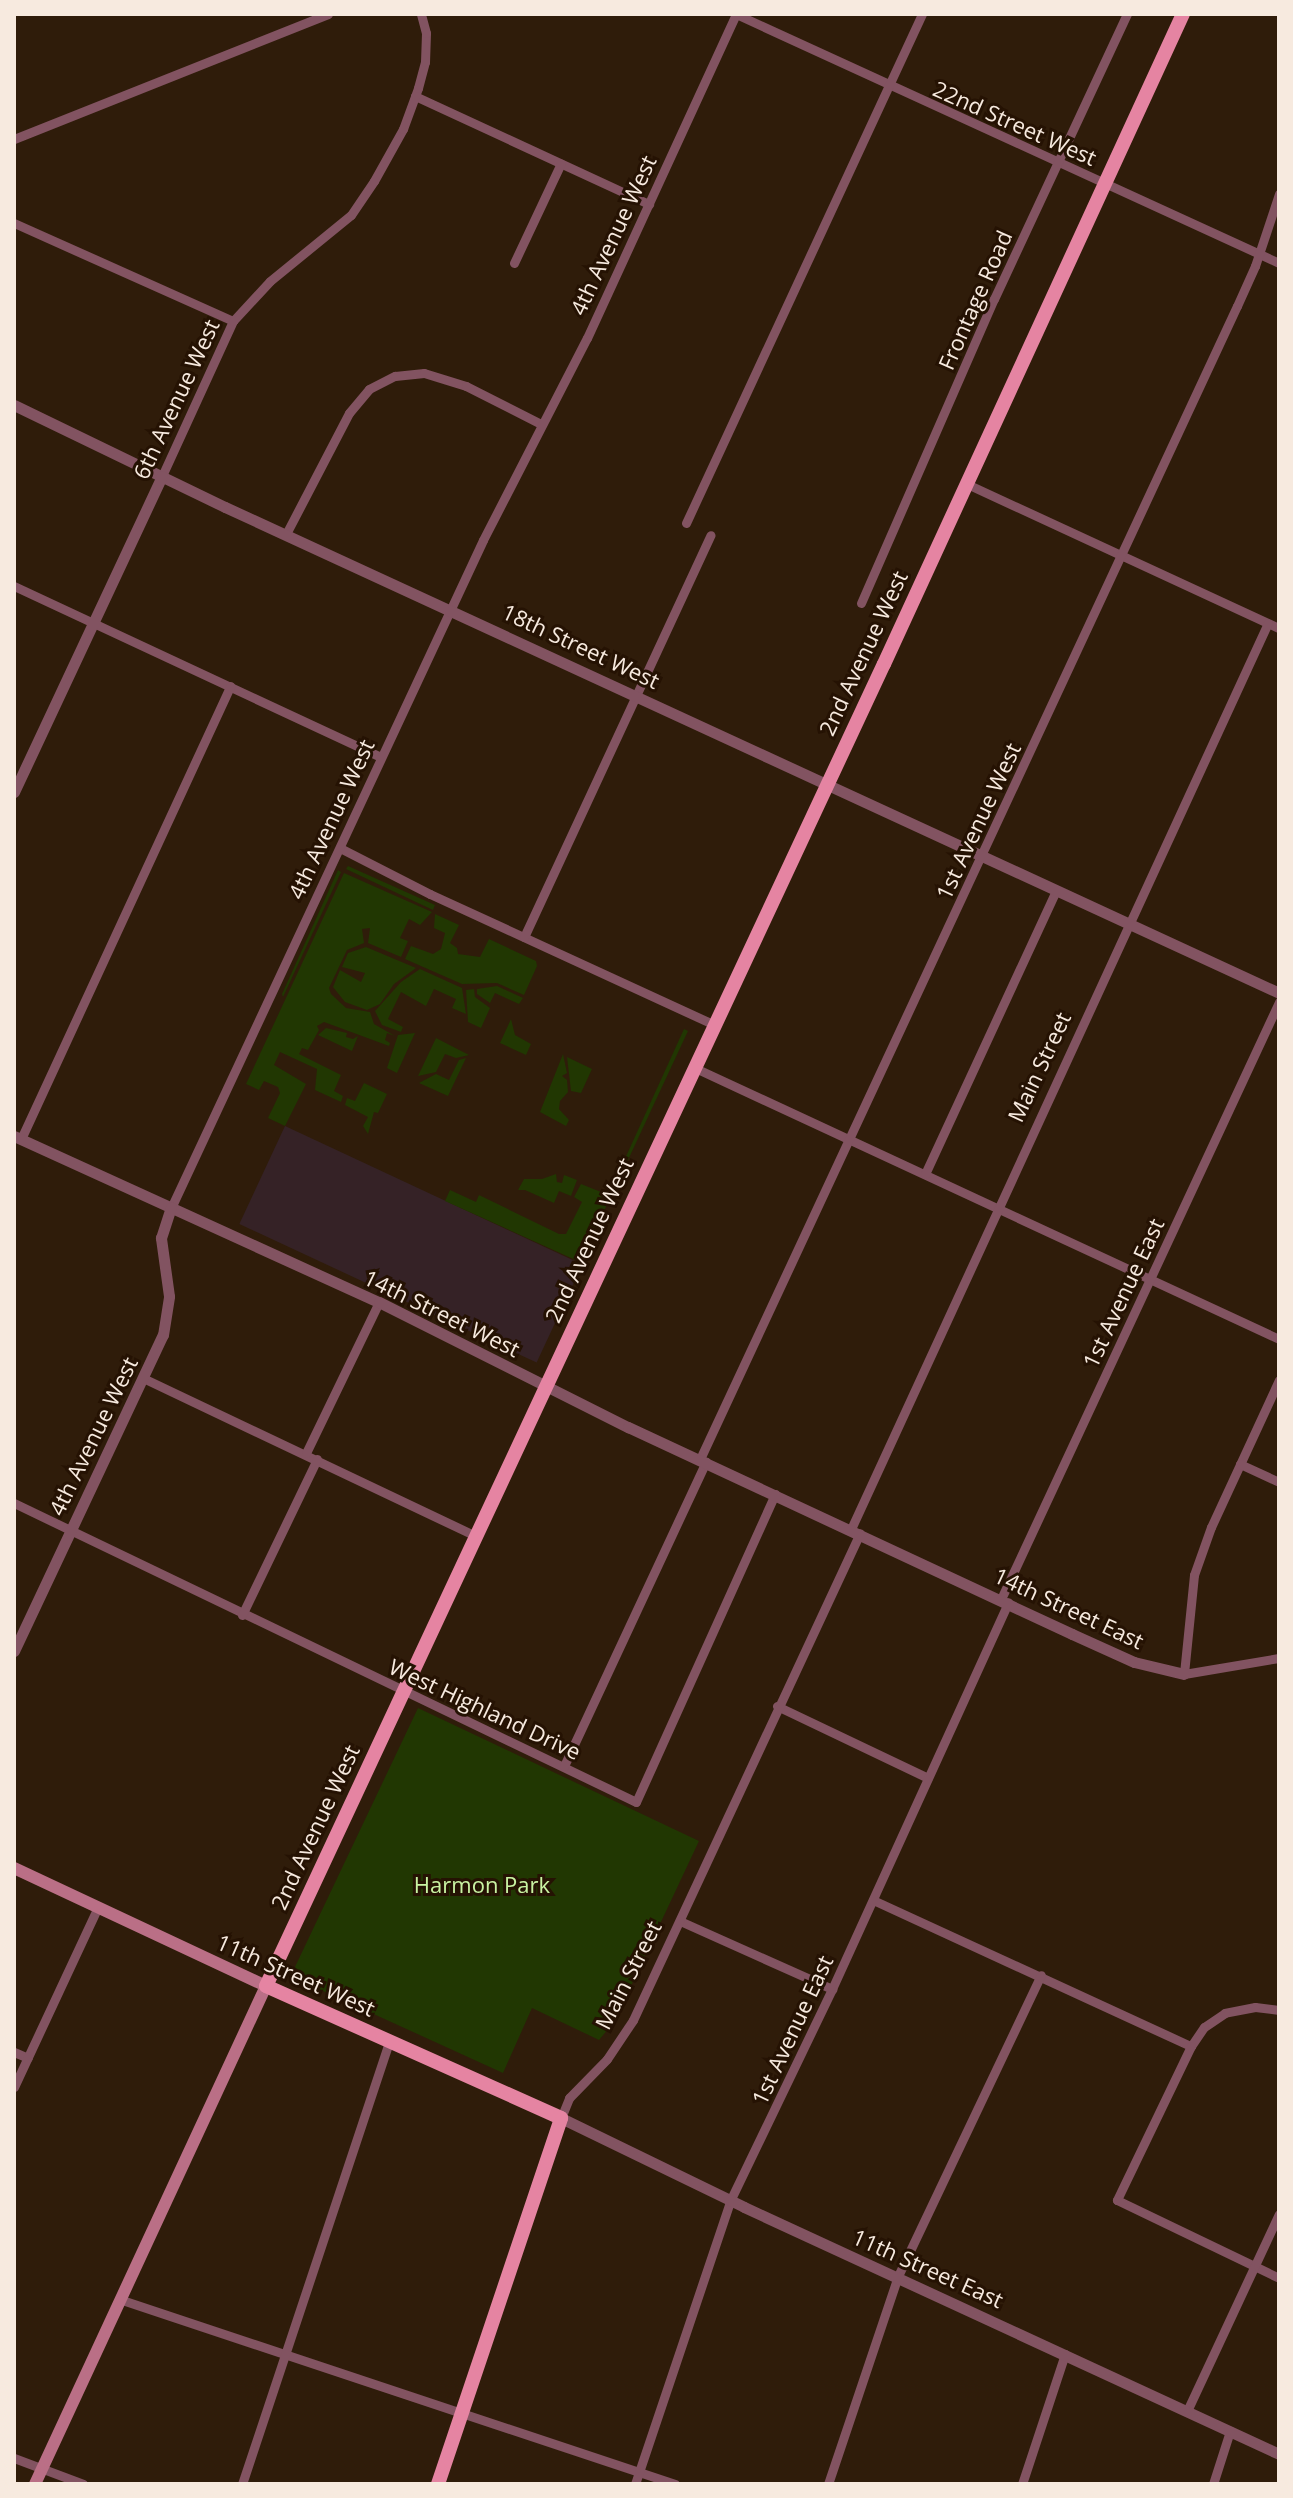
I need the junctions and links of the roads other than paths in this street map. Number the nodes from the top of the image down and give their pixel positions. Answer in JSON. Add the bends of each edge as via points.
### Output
{"nodes":[{"id":1,"x":328,"y":14,"type":"edge"},
{"id":2,"x":421,"y":14,"type":"edge"},
{"id":3,"x":736,"y":14,"type":"edge"},
{"id":4,"x":922,"y":14,"type":"edge"},
{"id":5,"x":1127,"y":14,"type":"edge"},
{"id":6,"x":1183,"y":14,"type":"edge"},
{"id":7,"x":889,"y":86,"type":"junction"},
{"id":8,"x":415,"y":96,"type":"junction"},
{"id":9,"x":14,"y":139,"type":"edge"},
{"id":10,"x":561,"y":163,"type":"junction"},
{"id":11,"x":1058,"y":163,"type":"junction"},
{"id":12,"x":1106,"y":184,"type":"junction"},
{"id":13,"x":1279,"y":194,"type":"edge"},
{"id":14,"x":649,"y":204,"type":"junction"},
{"id":15,"x":14,"y":223,"type":"edge"},
{"id":16,"x":1258,"y":254,"type":"junction"},
{"id":17,"x":514,"y":263,"type":"dead end"},
{"id":18,"x":1279,"y":263,"type":"edge"},
{"id":19,"x":233,"y":321,"type":"junction"},
{"id":20,"x":14,"y":405,"type":"edge"},
{"id":21,"x":541,"y":424,"type":"junction"},
{"id":22,"x":162,"y":476,"type":"junction"},
{"id":23,"x":967,"y":484,"type":"junction"},
{"id":24,"x":686,"y":523,"type":"dead end"},
{"id":25,"x":286,"y":534,"type":"junction"},
{"id":26,"x":711,"y":535,"type":"dead end"},
{"id":27,"x":1120,"y":556,"type":"junction"},
{"id":28,"x":14,"y":586,"type":"edge"},
{"id":29,"x":861,"y":603,"type":"dead end"},
{"id":30,"x":451,"y":609,"type":"junction"},
{"id":31,"x":93,"y":622,"type":"junction"},
{"id":32,"x":1268,"y":623,"type":"junction"},
{"id":33,"x":1279,"y":628,"type":"edge"},
{"id":34,"x":230,"y":686,"type":"junction"},
{"id":35,"x":636,"y":694,"type":"junction"},
{"id":36,"x":381,"y":757,"type":"junction"},
{"id":37,"x":827,"y":783,"type":"junction"},
{"id":38,"x":14,"y":792,"type":"edge"},
{"id":39,"x":340,"y":848,"type":"junction"},
{"id":40,"x":981,"y":856,"type":"junction"},
{"id":41,"x":1056,"y":891,"type":"junction"},
{"id":42,"x":1130,"y":925,"type":"junction"},
{"id":43,"x":524,"y":937,"type":"junction"},
{"id":44,"x":1279,"y":993,"type":"edge"},
{"id":45,"x":1279,"y":1002,"type":"edge"},
{"id":46,"x":715,"y":1025,"type":"junction"},
{"id":47,"x":693,"y":1067,"type":"junction"},
{"id":48,"x":18,"y":1138,"type":"edge"},
{"id":49,"x":849,"y":1139,"type":"junction"},
{"id":50,"x":925,"y":1174,"type":"junction"},
{"id":51,"x":171,"y":1208,"type":"junction"},
{"id":52,"x":998,"y":1208,"type":"junction"},
{"id":53,"x":1150,"y":1279,"type":"junction"},
{"id":54,"x":379,"y":1302,"type":"junction"},
{"id":55,"x":1279,"y":1339,"type":"edge"},
{"id":56,"x":143,"y":1378,"type":"junction"},
{"id":57,"x":1279,"y":1380,"type":"edge"},
{"id":58,"x":546,"y":1386,"type":"junction"},
{"id":59,"x":306,"y":1453,"type":"junction"},
{"id":60,"x":317,"y":1459,"type":"junction"},
{"id":61,"x":703,"y":1461,"type":"junction"},
{"id":62,"x":1240,"y":1464,"type":"junction"},
{"id":63,"x":1279,"y":1482,"type":"edge"},
{"id":64,"x":775,"y":1494,"type":"junction"},
{"id":65,"x":14,"y":1503,"type":"edge"},
{"id":66,"x":70,"y":1531,"type":"junction"},
{"id":67,"x":856,"y":1531,"type":"junction"},
{"id":68,"x":476,"y":1536,"type":"junction"},
{"id":69,"x":1004,"y":1601,"type":"junction"},
{"id":70,"x":242,"y":1615,"type":"junction"},
{"id":71,"x":14,"y":1651,"type":"edge"},
{"id":72,"x":1279,"y":1658,"type":"edge"},
{"id":73,"x":1184,"y":1674,"type":"junction"},
{"id":74,"x":403,"y":1691,"type":"junction"},
{"id":75,"x":777,"y":1706,"type":"junction"},
{"id":76,"x":564,"y":1766,"type":"junction"},
{"id":77,"x":928,"y":1778,"type":"junction"},
{"id":78,"x":14,"y":1868,"type":"edge"},
{"id":79,"x":873,"y":1900,"type":"junction"},
{"id":80,"x":97,"y":1909,"type":"junction"},
{"id":81,"x":680,"y":1921,"type":"junction"},
{"id":82,"x":1041,"y":1975,"type":"junction"},
{"id":83,"x":266,"y":1986,"type":"junction"},
{"id":84,"x":832,"y":1989,"type":"junction"},
{"id":85,"x":1279,"y":2010,"type":"edge"},
{"id":86,"x":389,"y":2041,"type":"junction"},
{"id":87,"x":1191,"y":2046,"type":"junction"},
{"id":88,"x":14,"y":2052,"type":"edge"},
{"id":89,"x":28,"y":2058,"type":"junction"},
{"id":90,"x":14,"y":2087,"type":"edge"},
{"id":91,"x":561,"y":2118,"type":"junction"},
{"id":92,"x":730,"y":2201,"type":"junction"},
{"id":93,"x":1279,"y":2214,"type":"edge"},
{"id":94,"x":1255,"y":2266,"type":"junction"},
{"id":95,"x":898,"y":2276,"type":"junction"},
{"id":96,"x":1279,"y":2278,"type":"edge"},
{"id":97,"x":119,"y":2299,"type":"junction"},
{"id":98,"x":284,"y":2354,"type":"junction"},
{"id":99,"x":1065,"y":2354,"type":"junction"},
{"id":100,"x":1187,"y":2411,"type":"junction"},
{"id":101,"x":462,"y":2413,"type":"junction"},
{"id":102,"x":1230,"y":2431,"type":"junction"},
{"id":103,"x":1279,"y":2454,"type":"edge"},
{"id":104,"x":14,"y":2458,"type":"edge"},
{"id":105,"x":41,"y":2471,"type":"junction"},
{"id":106,"x":639,"y":2472,"type":"junction"},
{"id":107,"x":35,"y":2484,"type":"edge"},
{"id":108,"x":83,"y":2484,"type":"edge"},
{"id":109,"x":242,"y":2484,"type":"edge"},
{"id":110,"x":438,"y":2484,"type":"edge"},
{"id":111,"x":635,"y":2484,"type":"edge"},
{"id":112,"x":675,"y":2484,"type":"edge"},
{"id":113,"x":828,"y":2484,"type":"edge"},
{"id":114,"x":1022,"y":2484,"type":"edge"},
{"id":115,"x":1213,"y":2484,"type":"edge"}],
"edges":[{"from":1,"to":9,"type":"street"},
{"from":2,"to":8,"type":"street","name":"6th Avenue West","via":[[425,62]]},
{"from":3,"to":7,"type":"street","name":"22nd Street West"},
{"from":3,"to":14,"type":"street","name":"4th Avenue West"},
{"from":4,"to":7,"type":"street"},
{"from":5,"to":11,"type":"street","name":"Frontage Road"},
{"from":6,"to":12,"type":"main road","name":"2nd Avenue West"},
{"from":7,"to":11,"type":"street","name":"22nd Street West"},
{"from":7,"to":24,"type":"street"},
{"from":8,"to":10,"type":"street"},
{"from":8,"to":19,"type":"street","name":"6th Avenue West","via":[[403,129],[351,215],[270,281]]},
{"from":10,"to":14,"type":"street"},
{"from":10,"to":17,"type":"street"},
{"from":11,"to":12,"type":"street","name":"22nd Street West"},
{"from":11,"to":29,"type":"street","name":"Frontage Road"},
{"from":12,"to":16,"type":"street","name":"22nd Street West"},
{"from":12,"to":23,"type":"main road","name":"2nd Avenue West"},
{"from":13,"to":16,"type":"street","name":"1st Avenue West"},
{"from":14,"to":21,"type":"street","name":"4th Avenue West"},
{"from":15,"to":19,"type":"street"},
{"from":16,"to":18,"type":"street","name":"22nd Street West"},
{"from":16,"to":27,"type":"street","name":"1st Avenue West"},
{"from":19,"to":22,"type":"street","name":"6th Avenue West"},
{"from":20,"to":22,"type":"street","name":"18th Street West"},
{"from":21,"to":25,"type":"street","via":[[466,386],[424,373],[395,376],[369,389],[349,413]]},
{"from":21,"to":30,"type":"street","name":"4th Avenue West"},
{"from":22,"to":25,"type":"street","name":"18th Street West"},
{"from":22,"to":31,"type":"street","name":"6th Avenue West"},
{"from":23,"to":27,"type":"street"},
{"from":23,"to":37,"type":"main road","name":"2nd Avenue West"},
{"from":25,"to":30,"type":"street","name":"18th Street West"},
{"from":26,"to":35,"type":"street"},
{"from":27,"to":32,"type":"street"},
{"from":27,"to":40,"type":"street","name":"1st Avenue West"},
{"from":28,"to":31,"type":"street"},
{"from":30,"to":35,"type":"street","name":"18th Street West"},
{"from":30,"to":36,"type":"street","name":"4th Avenue West"},
{"from":31,"to":34,"type":"street"},
{"from":31,"to":38,"type":"street","name":"6th Avenue West"},
{"from":32,"to":33,"type":"street"},
{"from":32,"to":42,"type":"street","name":"Main Street"},
{"from":34,"to":36,"type":"street"},
{"from":34,"to":48,"type":"street"},
{"from":35,"to":37,"type":"street","name":"18th Street West"},
{"from":35,"to":43,"type":"street"},
{"from":36,"to":39,"type":"street","name":"4th Avenue West"},
{"from":37,"to":40,"type":"street","name":"18th Street West"},
{"from":37,"to":46,"type":"main road","name":"2nd Avenue West"},
{"from":39,"to":43,"type":"street"},
{"from":39,"to":51,"type":"street","name":"4th Avenue West"},
{"from":40,"to":41,"type":"street","name":"18th Street West"},
{"from":40,"to":49,"type":"street","name":"1st Avenue West"},
{"from":41,"to":42,"type":"street","name":"18th Street West"},
{"from":41,"to":50,"type":"street"},
{"from":42,"to":44,"type":"street","name":"18th Street West"},
{"from":42,"to":52,"type":"street","name":"Main Street"},
{"from":43,"to":46,"type":"street"},
{"from":45,"to":53,"type":"street","name":"1st Avenue East"},
{"from":46,"to":47,"type":"main road","name":"2nd Avenue West"},
{"from":47,"to":49,"type":"street"},
{"from":47,"to":58,"type":"main road","name":"2nd Avenue West"},
{"from":48,"to":51,"type":"street","name":"14th Street West"},
{"from":49,"to":50,"type":"street"},
{"from":49,"to":61,"type":"street","name":"1st Avenue West"},
{"from":50,"to":52,"type":"street"},
{"from":51,"to":54,"type":"street","name":"14th Street West"},
{"from":51,"to":56,"type":"street","name":"4th Avenue West","via":[[161,1238],[167,1320]]},
{"from":52,"to":53,"type":"street"},
{"from":52,"to":67,"type":"street","name":"Main Street"},
{"from":53,"to":55,"type":"street"},
{"from":53,"to":69,"type":"street","name":"1st Avenue East"},
{"from":54,"to":58,"type":"street","name":"14th Street West"},
{"from":54,"to":59,"type":"street"},
{"from":56,"to":59,"type":"street"},
{"from":56,"to":66,"type":"street","name":"4th Avenue West"},
{"from":57,"to":62,"type":"street"},
{"from":58,"to":61,"type":"street","name":"14th Street West"},
{"from":58,"to":68,"type":"main road","name":"2nd Avenue West"},
{"from":59,"to":60,"type":"street"},
{"from":60,"to":68,"type":"street"},
{"from":60,"to":70,"type":"street"},
{"from":61,"to":64,"type":"street","name":"14th Street West"},
{"from":61,"to":76,"type":"street","name":"1st Avenue West"},
{"from":62,"to":63,"type":"street"},
{"from":62,"to":73,"type":"street","via":[[1194,1575]]},
{"from":64,"to":67,"type":"street","name":"14th Street West"},
{"from":64,"to":76,"type":"street","name":"West Highland Drive","via":[[636,1802]]},
{"from":65,"to":66,"type":"street","name":"West Highland Drive"},
{"from":66,"to":70,"type":"street","name":"West Highland Drive"},
{"from":66,"to":71,"type":"street","name":"4th Avenue West"},
{"from":67,"to":69,"type":"street","name":"14th Street East"},
{"from":67,"to":75,"type":"street","name":"Main Street"},
{"from":68,"to":74,"type":"main road","name":"2nd Avenue West"},
{"from":69,"to":73,"type":"street","name":"14th Street East","via":[[1134,1662]]},
{"from":69,"to":77,"type":"street","name":"1st Avenue East"},
{"from":70,"to":74,"type":"street","name":"West Highland Drive"},
{"from":72,"to":73,"type":"street","name":"14th Street East"},
{"from":74,"to":76,"type":"street","name":"West Highland Drive"},
{"from":74,"to":83,"type":"main road","name":"2nd Avenue West"},
{"from":75,"to":77,"type":"street"},
{"from":75,"to":81,"type":"street","name":"Main Street"},
{"from":77,"to":79,"type":"street","name":"1st Avenue East"},
{"from":78,"to":80,"type":"main road","name":"11th Street West"},
{"from":79,"to":82,"type":"street"},
{"from":79,"to":84,"type":"street","name":"1st Avenue East"},
{"from":80,"to":83,"type":"main road","name":"11th Street West"},
{"from":80,"to":89,"type":"street"},
{"from":81,"to":84,"type":"street"},
{"from":81,"to":91,"type":"street","name":"Main Street","via":[[623,2039],[569,2098]]},
{"from":82,"to":87,"type":"street"},
{"from":82,"to":95,"type":"street"},
{"from":83,"to":86,"type":"main road","name":"11th Street West"},
{"from":83,"to":97,"type":"main road","name":"2nd Avenue West"},
{"from":84,"to":92,"type":"street","name":"1st Avenue East"},
{"from":85,"to":87,"type":"street","via":[[1255,2007],[1225,2013],[1204,2027]]},
{"from":86,"to":91,"type":"main road","name":"11th Street West"},
{"from":86,"to":98,"type":"street"},
{"from":87,"to":94,"type":"street","via":[[1117,2200]]},
{"from":88,"to":89,"type":"street"},
{"from":89,"to":90,"type":"street"},
{"from":91,"to":92,"type":"street","name":"11th Street East"},
{"from":91,"to":101,"type":"main road","name":"Main Street"},
{"from":92,"to":95,"type":"street","name":"11th Street East"},
{"from":92,"to":106,"type":"street","name":"1st Avenue East"},
{"from":93,"to":94,"type":"street"},
{"from":94,"to":96,"type":"street"},
{"from":94,"to":100,"type":"street"},
{"from":95,"to":99,"type":"street","name":"11th Street East"},
{"from":95,"to":113,"type":"street"},
{"from":97,"to":98,"type":"street"},
{"from":97,"to":105,"type":"main road","name":"2nd Avenue West"},
{"from":98,"to":101,"type":"street"},
{"from":98,"to":109,"type":"street"},
{"from":99,"to":100,"type":"street","name":"11th Street East"},
{"from":99,"to":114,"type":"street"},
{"from":100,"to":102,"type":"street","name":"11th Street East"},
{"from":101,"to":106,"type":"street"},
{"from":101,"to":110,"type":"main road","name":"Main Street"},
{"from":102,"to":103,"type":"street","name":"11th Street East"},
{"from":102,"to":115,"type":"street"},
{"from":104,"to":105,"type":"street"},
{"from":105,"to":107,"type":"main road","name":"2nd Avenue West"},
{"from":105,"to":108,"type":"street"},
{"from":106,"to":111,"type":"street","name":"1st Avenue East"},
{"from":106,"to":112,"type":"street"}]}
